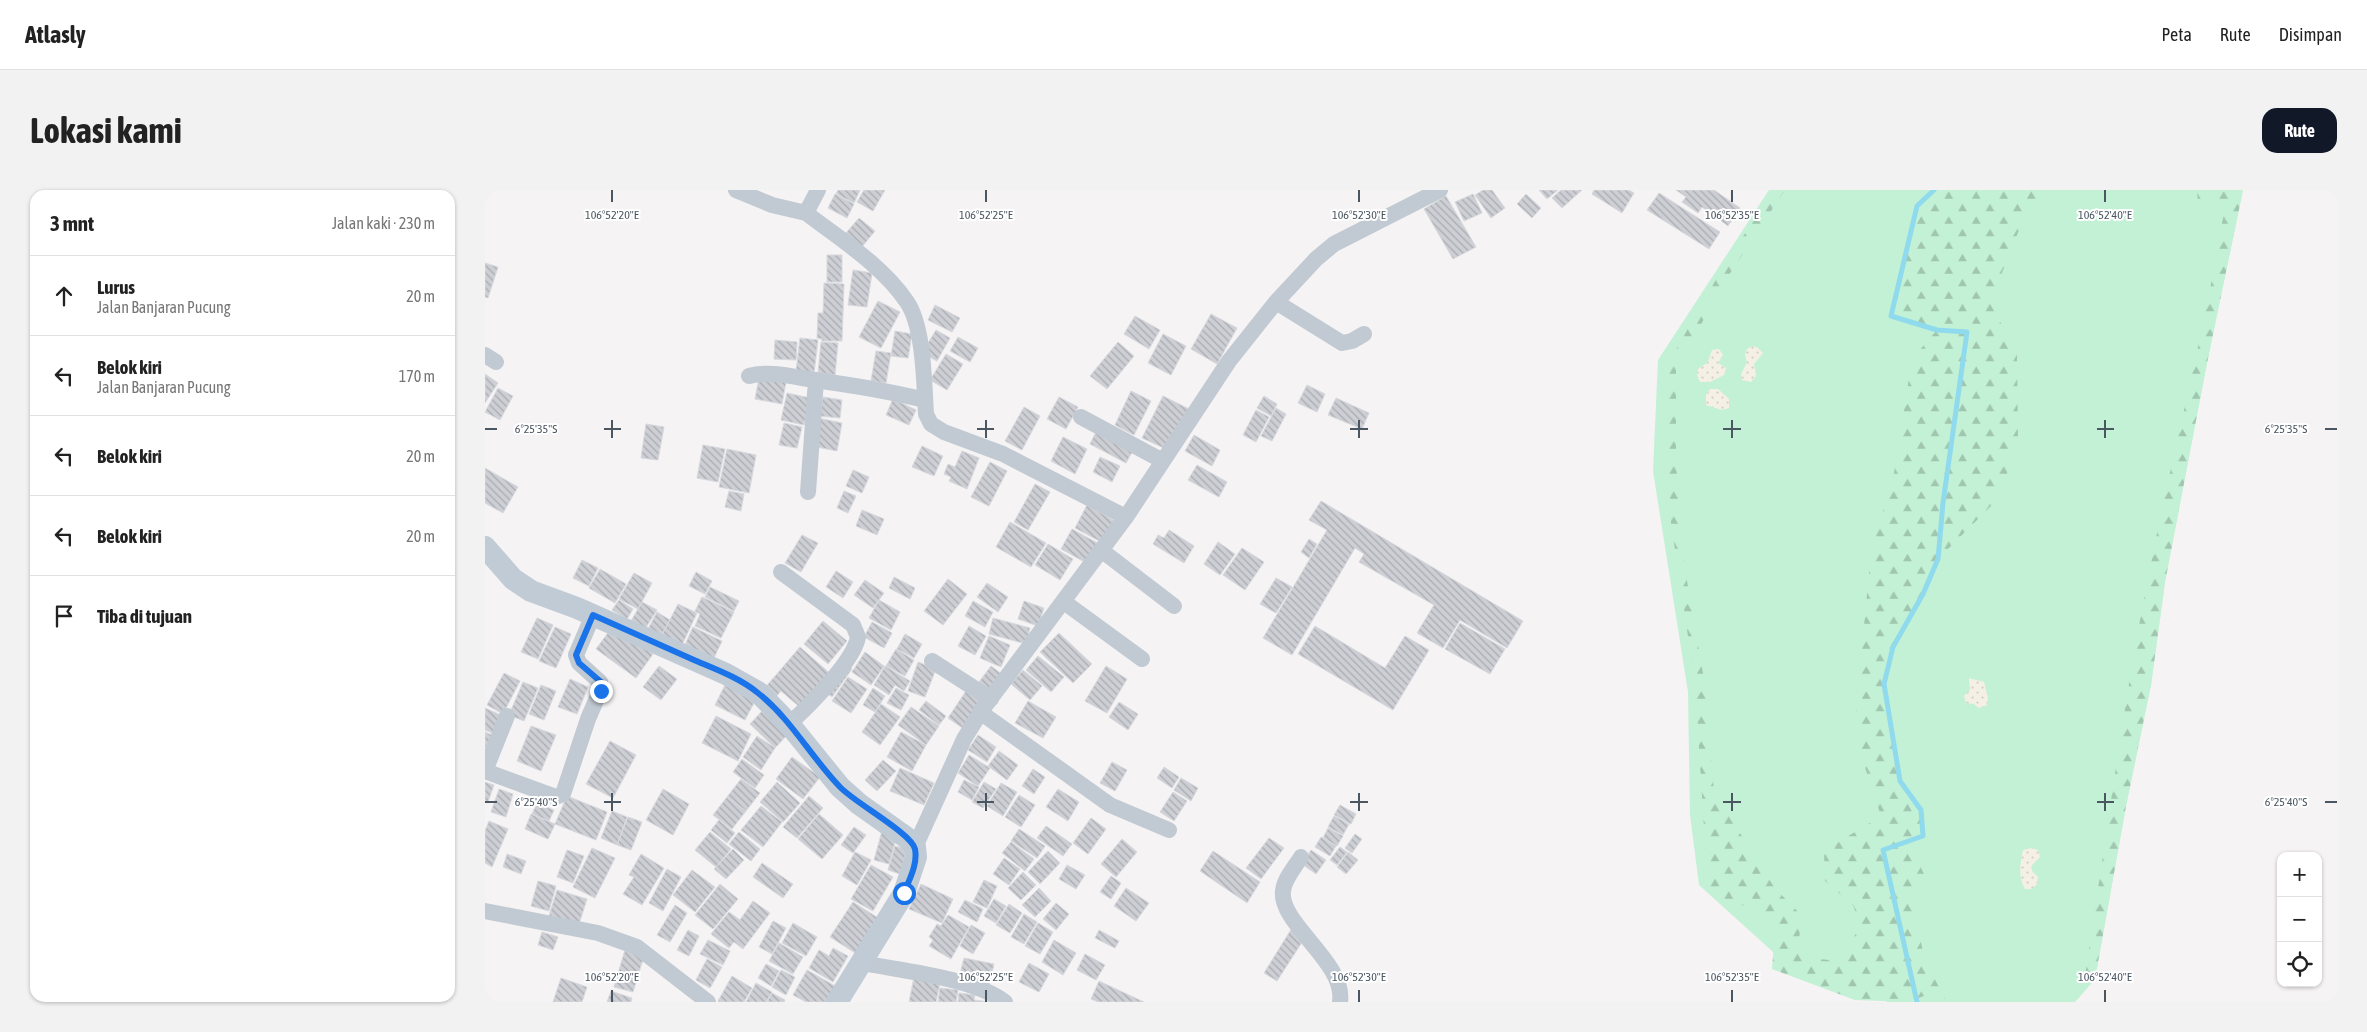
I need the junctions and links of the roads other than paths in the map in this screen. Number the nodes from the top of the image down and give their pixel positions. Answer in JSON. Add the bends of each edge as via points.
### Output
{"nodes":[{"id":1,"x":736,"y":190,"type":"edge"},
{"id":2,"x":818,"y":190,"type":"edge"},
{"id":3,"x":1440,"y":190,"type":"edge"},
{"id":4,"x":806,"y":213,"type":"junction"},
{"id":5,"x":1275,"y":302,"type":"junction"},
{"id":6,"x":1364,"y":334,"type":"dead end"},
{"id":7,"x":749,"y":376,"type":"dead end"},
{"id":8,"x":816,"y":380,"type":"junction"},
{"id":9,"x":925,"y":400,"type":"junction"},
{"id":10,"x":1081,"y":417,"type":"dead end"},
{"id":11,"x":1163,"y":461,"type":"junction"},
{"id":12,"x":808,"y":492,"type":"dead end"},
{"id":13,"x":1126,"y":517,"type":"junction"},
{"id":14,"x":485,"y":547,"type":"edge"},
{"id":15,"x":1101,"y":550,"type":"junction"},
{"id":16,"x":781,"y":572,"type":"dead end"},
{"id":17,"x":1064,"y":602,"type":"junction"},
{"id":18,"x":1174,"y":606,"type":"dead end"},
{"id":19,"x":593,"y":615,"type":"junction"},
{"id":20,"x":1142,"y":659,"type":"dead end"},
{"id":21,"x":932,"y":661,"type":"dead end"},
{"id":22,"x":991,"y":699,"type":"junction"},
{"id":23,"x":981,"y":712,"type":"junction"},
{"id":24,"x":507,"y":716,"type":"dead end"},
{"id":25,"x":789,"y":724,"type":"junction"},
{"id":26,"x":485,"y":771,"type":"edge"},
{"id":27,"x":1169,"y":830,"type":"dead end"},
{"id":28,"x":915,"y":848,"type":"junction"},
{"id":29,"x":1301,"y":857,"type":"dead end"},
{"id":30,"x":485,"y":911,"type":"edge"},
{"id":31,"x":862,"y":963,"type":"junction"},
{"id":32,"x":708,"y":1002,"type":"edge"},
{"id":33,"x":837,"y":1002,"type":"edge"},
{"id":34,"x":1005,"y":1002,"type":"edge"},
{"id":35,"x":1340,"y":1002,"type":"edge"}],
"edges":[{"from":1,"to":4,"type":"street","via":[[773,205]]},
{"from":2,"to":4,"type":"street"},
{"from":3,"to":5,"type":"street","via":[[1334,244]]},
{"from":4,"to":9,"type":"street","via":[[856,251],[907,302],[918,332]]},
{"from":5,"to":6,"type":"street","via":[[1342,343]]},
{"from":5,"to":11,"type":"street","via":[[1229,361]]},
{"from":7,"to":8,"type":"street","via":[[759,373]]},
{"from":8,"to":9,"type":"street"},
{"from":8,"to":12,"type":"street"},
{"from":9,"to":13,"type":"street","via":[[931,424],[1003,454]]},
{"from":10,"to":11,"type":"street"},
{"from":11,"to":13,"type":"street"},
{"from":13,"to":15,"type":"street"},
{"from":14,"to":19,"type":"street","via":[[513,579],[531,591]]},
{"from":15,"to":17,"type":"street"},
{"from":15,"to":18,"type":"street"},
{"from":16,"to":25,"type":"street","via":[[853,625],[858,637],[854,648],[827,686]]},
{"from":17,"to":20,"type":"street"},
{"from":17,"to":22,"type":"street"},
{"from":19,"to":25,"type":"street","via":[[726,674],[758,692]]},
{"from":19,"to":26,"type":"street","via":[[576,655],[579,663],[601,682],[601,691],[588,718],[563,794],[556,797],[543,794]]},
{"from":21,"to":22,"type":"street"},
{"from":22,"to":23,"type":"street"},
{"from":23,"to":27,"type":"street","via":[[1110,805]]},
{"from":23,"to":28,"type":"street","via":[[963,740]]},
{"from":24,"to":26,"type":"street"},
{"from":25,"to":28,"type":"street","via":[[840,787],[907,838]]},
{"from":28,"to":31,"type":"street","via":[[916,857],[904,893]]},
{"from":29,"to":35,"type":"street","via":[[1284,885],[1284,902],[1338,981]]},
{"from":30,"to":32,"type":"street","via":[[598,933],[637,947]]},
{"from":31,"to":33,"type":"street"},
{"from":31,"to":34,"type":"street","via":[[969,984],[995,994]]}]}
